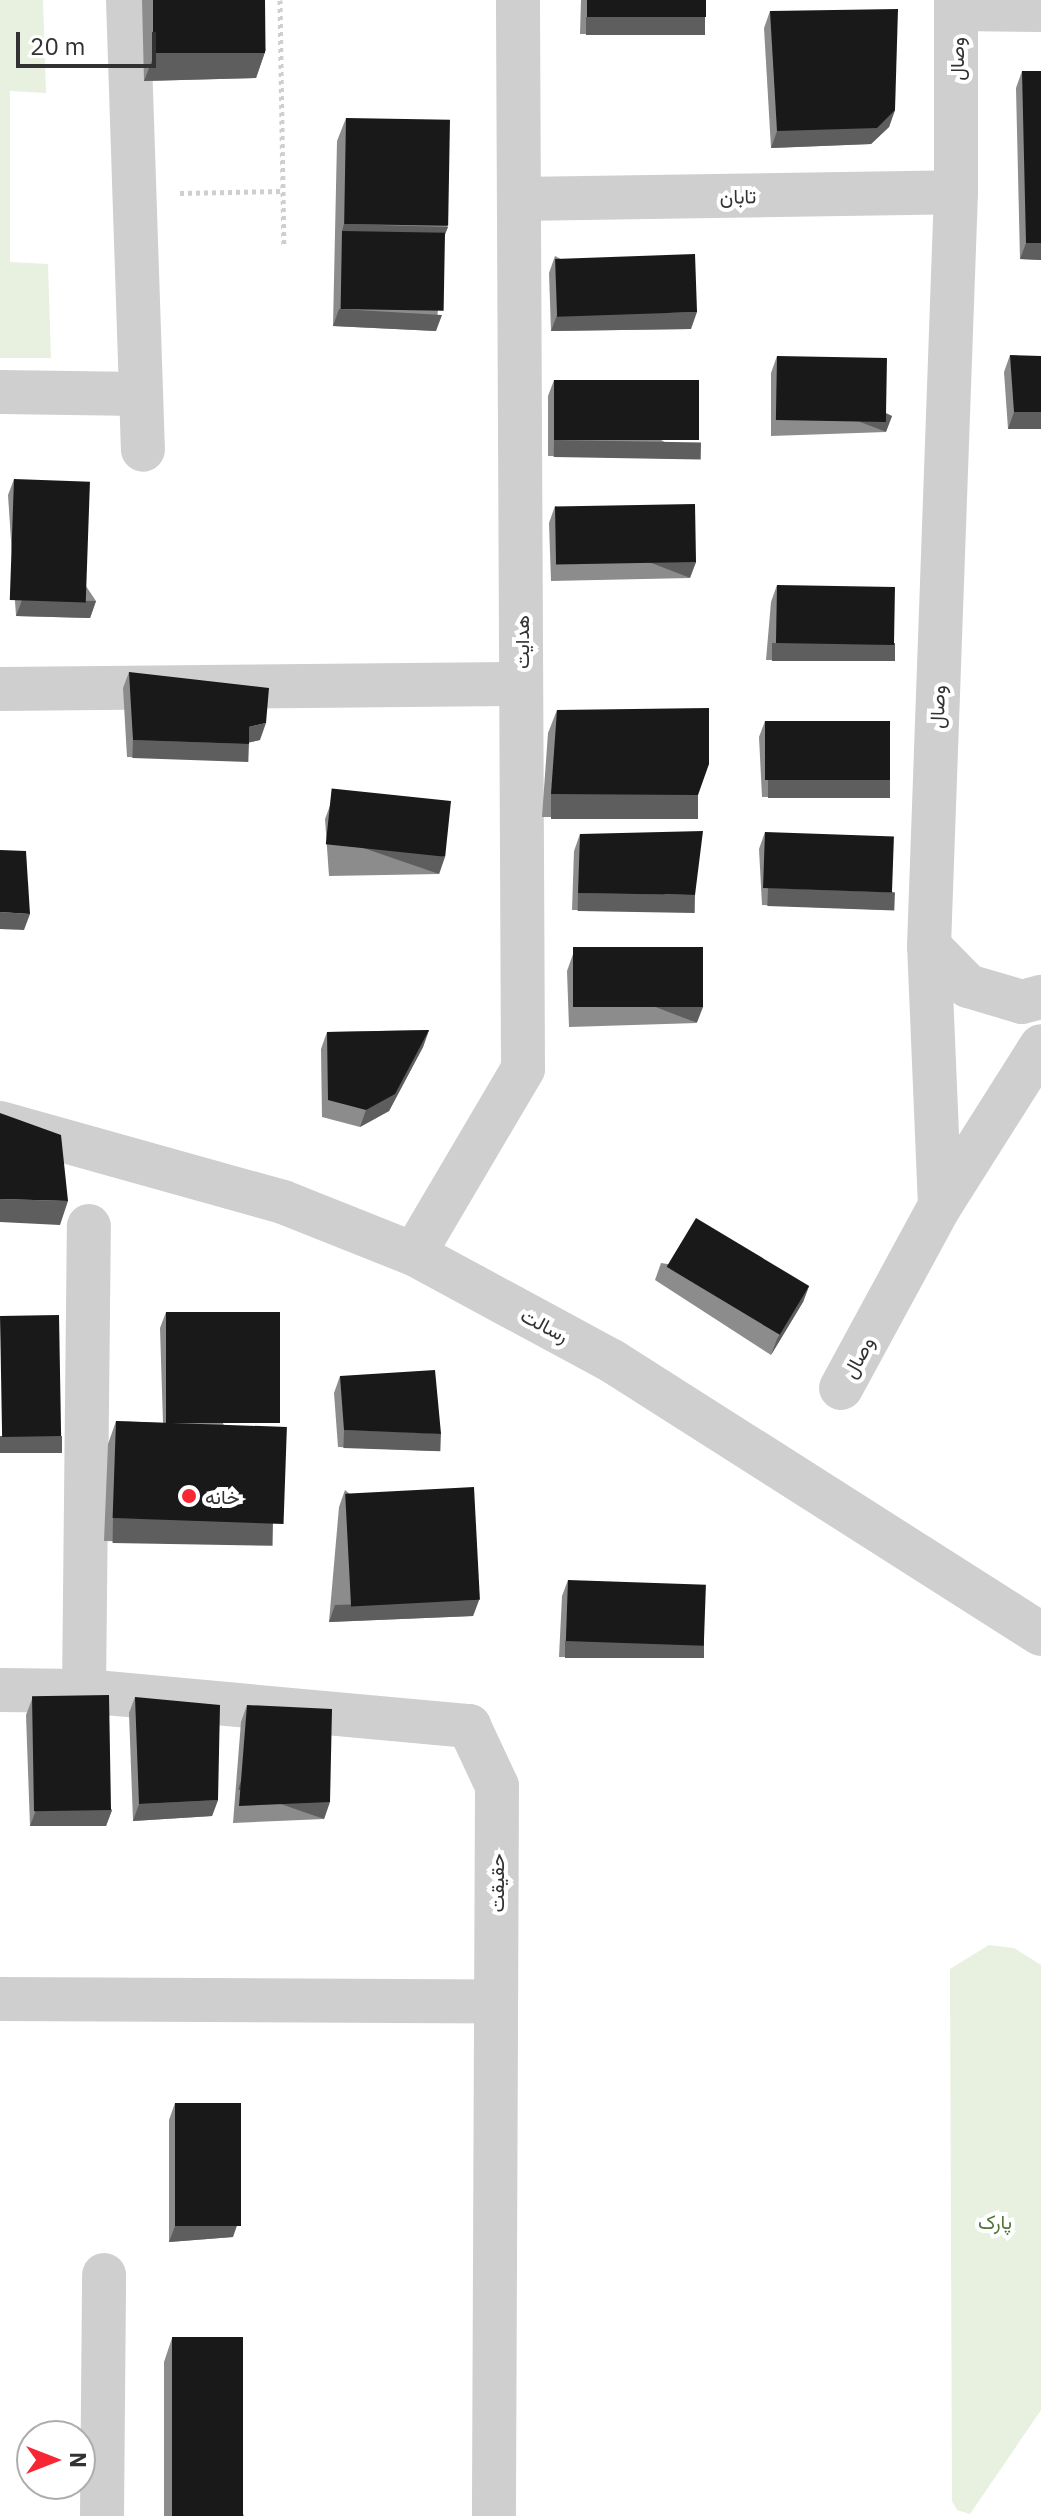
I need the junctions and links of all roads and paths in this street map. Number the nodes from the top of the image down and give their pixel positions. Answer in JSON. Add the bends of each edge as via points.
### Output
{"nodes":[{"id":1,"x":128,"y":0,"type":"edge"},
{"id":2,"x":280,"y":0,"type":"edge"},
{"id":3,"x":518,"y":0,"type":"edge"},
{"id":4,"x":956,"y":4,"type":"edge"},
{"id":5,"x":1041,"y":10,"type":"edge"},
{"id":6,"x":283,"y":191,"type":"junction"},
{"id":7,"x":956,"y":192,"type":"junction"},
{"id":8,"x":134,"y":194,"type":"junction"},
{"id":9,"x":519,"y":199,"type":"junction"},
{"id":10,"x":284,"y":247,"type":"dead end"},
{"id":11,"x":0,"y":392,"type":"edge"},
{"id":12,"x":140,"y":394,"type":"junction"},
{"id":13,"x":143,"y":450,"type":"dead end"},
{"id":14,"x":521,"y":684,"type":"junction"},
{"id":15,"x":0,"y":689,"type":"edge"},
{"id":16,"x":929,"y":946,"type":"junction"},
{"id":17,"x":1041,"y":997,"type":"edge"},
{"id":18,"x":1041,"y":1046,"type":"edge"},
{"id":19,"x":0,"y":1123,"type":"edge"},
{"id":20,"x":940,"y":1206,"type":"junction"},
{"id":21,"x":89,"y":1226,"type":"dead end"},
{"id":22,"x":414,"y":1254,"type":"junction"},
{"id":23,"x":841,"y":1388,"type":"dead end"},
{"id":24,"x":1041,"y":1634,"type":"edge"},
{"id":25,"x":0,"y":1690,"type":"edge"},
{"id":26,"x":84,"y":1691,"type":"junction"},
{"id":27,"x":0,"y":1999,"type":"edge"},
{"id":28,"x":496,"y":2002,"type":"junction"},
{"id":29,"x":104,"y":2275,"type":"dead end"},
{"id":30,"x":102,"y":2516,"type":"edge"},
{"id":31,"x":494,"y":2516,"type":"edge"}],
"edges":[{"from":1,"to":8,"type":"street"},
{"from":2,"to":6,"type":"path"},
{"from":3,"to":9,"type":"street","name":"هدایت"},
{"from":4,"to":5,"type":"street"},
{"from":4,"to":7,"type":"street","name":"وصال"},
{"from":6,"to":8,"type":"path"},
{"from":6,"to":10,"type":"path"},
{"from":7,"to":9,"type":"street","name":"تابان"},
{"from":7,"to":16,"type":"street","name":"وصال"},
{"from":8,"to":12,"type":"street"},
{"from":9,"to":14,"type":"street","name":"هدایت"},
{"from":11,"to":12,"type":"street"},
{"from":12,"to":13,"type":"street"},
{"from":14,"to":15,"type":"street"},
{"from":14,"to":22,"type":"street","name":"هدایت","via":[[523,1069]]},
{"from":16,"to":17,"type":"street","via":[[968,986],[1022,1002]]},
{"from":16,"to":20,"type":"street","name":"وصال"},
{"from":18,"to":20,"type":"street"},
{"from":19,"to":22,"type":"street","name":"رسالت","via":[[283,1202]]},
{"from":20,"to":23,"type":"street","name":"وصال"},
{"from":21,"to":26,"type":"street"},
{"from":22,"to":24,"type":"street","name":"رسالت","via":[[612,1361]]},
{"from":25,"to":26,"type":"street","name":"حقیقت"},
{"from":26,"to":28,"type":"street","name":"حقیقت","via":[[469,1726],[497,1786]]},
{"from":27,"to":28,"type":"street"},
{"from":28,"to":31,"type":"street","name":"حقیقت"},
{"from":29,"to":30,"type":"street"}]}
